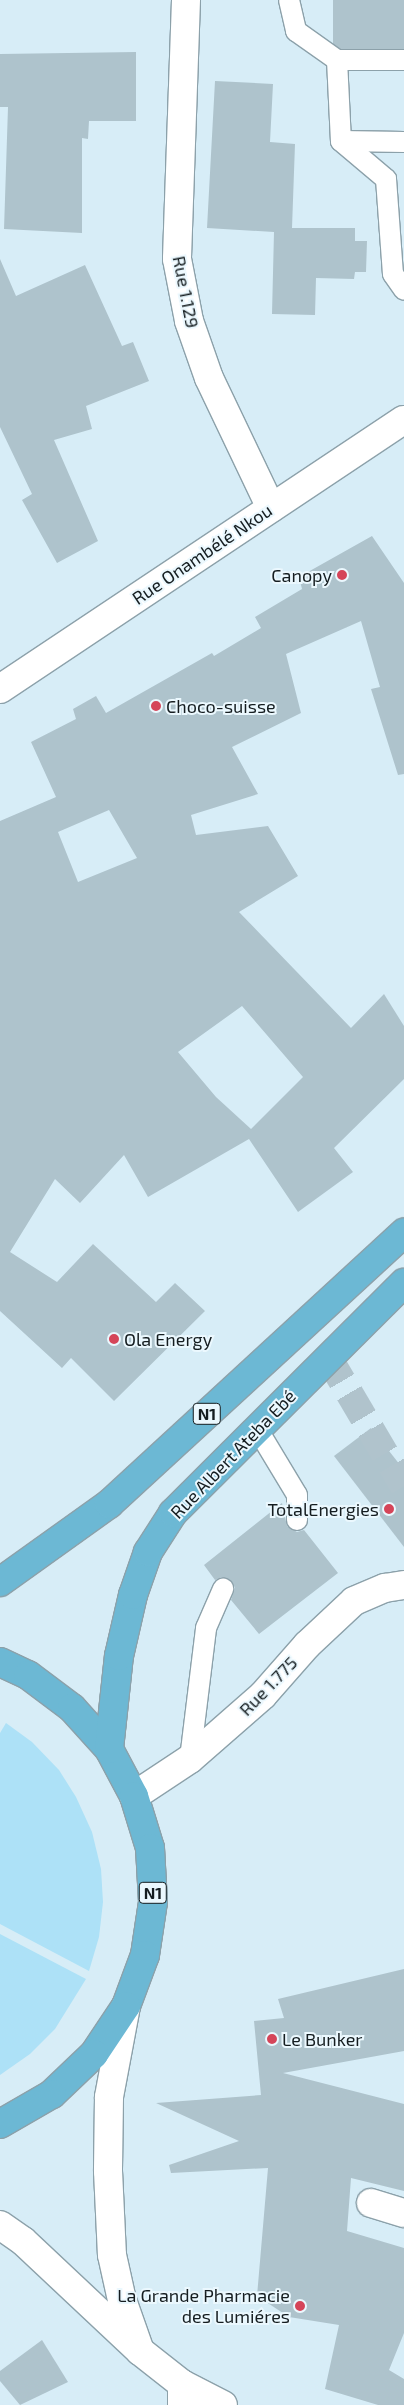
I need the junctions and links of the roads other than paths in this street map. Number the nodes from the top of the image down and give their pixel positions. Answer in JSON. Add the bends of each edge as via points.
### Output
{"nodes":[{"id":1,"x":186,"y":0,"type":"edge"},
{"id":2,"x":290,"y":0,"type":"edge"},
{"id":3,"x":337,"y":60,"type":"junction"},
{"id":4,"x":404,"y":60,"type":"edge"},
{"id":5,"x":341,"y":141,"type":"junction"},
{"id":6,"x":404,"y":142,"type":"edge"},
{"id":7,"x":404,"y":290,"type":"edge"},
{"id":8,"x":404,"y":420,"type":"edge"},
{"id":9,"x":271,"y":508,"type":"junction"},
{"id":10,"x":0,"y":689,"type":"edge"},
{"id":11,"x":404,"y":1233,"type":"edge"},
{"id":12,"x":404,"y":1283,"type":"edge"},
{"id":13,"x":256,"y":1427,"type":"junction"},
{"id":14,"x":296,"y":1520,"type":"dead end"},
{"id":15,"x":0,"y":1582,"type":"edge"},
{"id":16,"x":404,"y":1585,"type":"edge"},
{"id":17,"x":222,"y":1589,"type":"dead end"},
{"id":18,"x":0,"y":1662,"type":"edge"},
{"id":19,"x":109,"y":1749,"type":"junction"},
{"id":20,"x":190,"y":1759,"type":"junction"},
{"id":21,"x":134,"y":1796,"type":"junction"},
{"id":22,"x":126,"y":2006,"type":"junction"},
{"id":23,"x":0,"y":2124,"type":"edge"},
{"id":24,"x":371,"y":2203,"type":"dead end"},
{"id":25,"x":404,"y":2213,"type":"edge"},
{"id":26,"x":0,"y":2226,"type":"edge"},
{"id":27,"x":140,"y":2351,"type":"junction"},
{"id":28,"x":182,"y":2395,"type":"edge"},
{"id":29,"x":223,"y":2405,"type":"edge"}],
"edges":[{"from":1,"to":9,"type":"main road","name":"Rue 1.129","via":[[177,259],[189,321],[209,378]]},
{"from":2,"to":3,"type":"lane","via":[[296,31]]},
{"from":3,"to":4,"type":"lane"},
{"from":3,"to":5,"type":"lane"},
{"from":5,"to":6,"type":"lane"},
{"from":5,"to":7,"type":"lane","via":[[386,179],[393,274]]},
{"from":8,"to":9,"type":"main road","name":"Rue Onambélé Nkou"},
{"from":9,"to":10,"type":"main road","name":"Rue Onambélé Nkou"},
{"from":11,"to":15,"type":"highway","number":"N1","via":[[109,1504]]},
{"from":12,"to":13,"type":"highway","name":"Rue Albert Ateba Ebé","number":"N1"},
{"from":13,"to":14,"type":"lane","via":[[297,1495]]},
{"from":13,"to":19,"type":"highway","name":"Rue Albert Ateba Ebé","number":"N1","via":[[173,1513],[148,1552],[133,1595],[119,1656]]},
{"from":16,"to":20,"type":"main road","name":"Rue 1.775","via":[[385,1588],[354,1601],[307,1645],[263,1695]]},
{"from":17,"to":20,"type":"lane","via":[[206,1628]]},
{"from":18,"to":19,"type":"highway","number":"N1","via":[[28,1675],[72,1708]]},
{"from":19,"to":21,"type":"highway","number":"N1"},
{"from":20,"to":21,"type":"main road","name":"Rue 1.775"},
{"from":21,"to":22,"type":"highway","number":"N1","via":[[150,1848],[153,1902],[145,1955]]},
{"from":22,"to":23,"type":"highway","number":"N1","via":[[94,2054],[52,2094]]},
{"from":22,"to":27,"type":"main road","via":[[109,2098],[108,2171],[112,2255],[122,2300]]},
{"from":24,"to":25,"type":"main road"},
{"from":26,"to":27,"type":"main road","via":[[23,2240]]},
{"from":27,"to":28,"type":"main road"},
{"from":28,"to":29,"type":"main road"}]}
